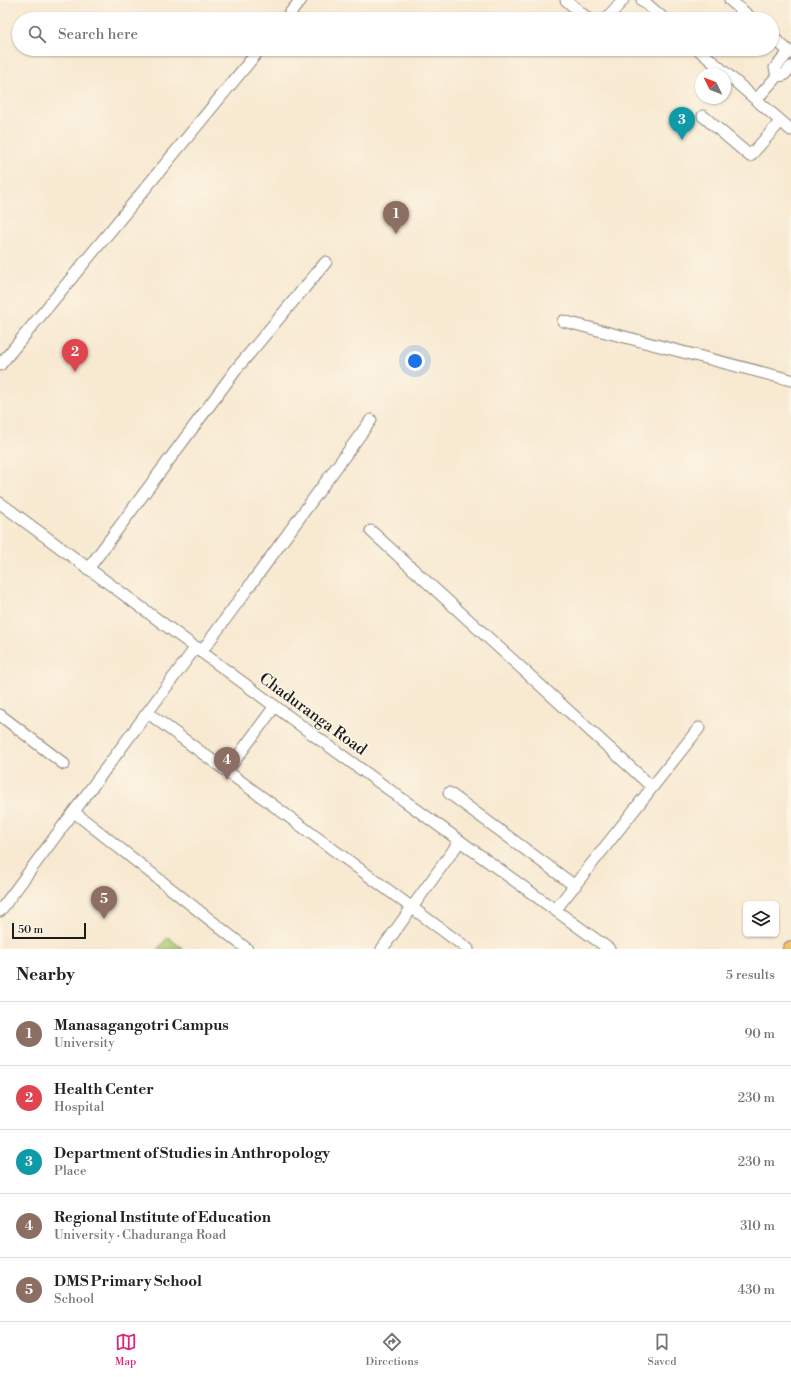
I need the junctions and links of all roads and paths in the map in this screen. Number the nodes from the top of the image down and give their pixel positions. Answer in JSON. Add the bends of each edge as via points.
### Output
{"nodes":[{"id":1,"x":301,"y":0,"type":"edge"},
{"id":2,"x":566,"y":0,"type":"edge"},
{"id":3,"x":623,"y":0,"type":"edge"},
{"id":4,"x":642,"y":0,"type":"edge"},
{"id":5,"x":730,"y":0,"type":"edge"},
{"id":6,"x":291,"y":12,"type":"edge"},
{"id":7,"x":580,"y":12,"type":"edge"},
{"id":8,"x":612,"y":12,"type":"edge"},
{"id":9,"x":656,"y":12,"type":"edge"},
{"id":10,"x":744,"y":12,"type":"edge"},
{"id":11,"x":779,"y":43,"type":"edge"},
{"id":12,"x":790,"y":53,"type":"edge"},
{"id":13,"x":254,"y":56,"type":"edge"},
{"id":14,"x":706,"y":56,"type":"edge"},
{"id":15,"x":791,"y":67,"type":"edge"},
{"id":16,"x":777,"y":76,"type":"junction"},
{"id":17,"x":756,"y":100,"type":"junction"},
{"id":18,"x":703,"y":116,"type":"dead end"},
{"id":19,"x":781,"y":121,"type":"junction"},
{"id":20,"x":791,"y":130,"type":"edge"},
{"id":21,"x":326,"y":262,"type":"dead end"},
{"id":22,"x":563,"y":322,"type":"dead end"},
{"id":23,"x":0,"y":365,"type":"edge"},
{"id":24,"x":791,"y":380,"type":"edge"},
{"id":25,"x":371,"y":420,"type":"dead end"},
{"id":26,"x":0,"y":503,"type":"edge"},
{"id":27,"x":371,"y":531,"type":"dead end"},
{"id":28,"x":88,"y":569,"type":"junction"},
{"id":29,"x":199,"y":649,"type":"junction"},
{"id":30,"x":275,"y":706,"type":"junction"},
{"id":31,"x":148,"y":713,"type":"junction"},
{"id":32,"x":0,"y":715,"type":"edge"},
{"id":33,"x":699,"y":728,"type":"dead end"},
{"id":34,"x":64,"y":764,"type":"dead end"},
{"id":35,"x":227,"y":771,"type":"junction"},
{"id":36,"x":652,"y":787,"type":"junction"},
{"id":37,"x":449,"y":793,"type":"dead end"},
{"id":38,"x":74,"y":812,"type":"junction"},
{"id":39,"x":460,"y":841,"type":"junction"},
{"id":40,"x":574,"y":886,"type":"junction"},
{"id":41,"x":413,"y":907,"type":"junction"},
{"id":42,"x":556,"y":909,"type":"junction"},
{"id":43,"x":0,"y":911,"type":"edge"},
{"id":44,"x":247,"y":949,"type":"edge"},
{"id":45,"x":382,"y":949,"type":"edge"},
{"id":46,"x":468,"y":949,"type":"edge"},
{"id":47,"x":609,"y":949,"type":"edge"}],
"edges":[{"from":1,"to":6,"type":"street"},
{"from":2,"to":7,"type":"street"},
{"from":3,"to":8,"type":"street"},
{"from":4,"to":9,"type":"street"},
{"from":5,"to":10,"type":"street"},
{"from":11,"to":12,"type":"street"},
{"from":12,"to":16,"type":"street","via":[[775,68]]},
{"from":13,"to":23,"type":"street"},
{"from":14,"to":17,"type":"street"},
{"from":15,"to":16,"type":"street","via":[[784,75]]},
{"from":16,"to":17,"type":"street"},
{"from":17,"to":19,"type":"street"},
{"from":18,"to":19,"type":"street","via":[[750,156]]},
{"from":19,"to":20,"type":"street"},
{"from":21,"to":28,"type":"street","via":[[238,367]]},
{"from":22,"to":24,"type":"street"},
{"from":25,"to":29,"type":"street"},
{"from":26,"to":28,"type":"street","name":"Chaduranga Road"},
{"from":27,"to":36,"type":"street"},
{"from":28,"to":29,"type":"street","name":"Chaduranga Road"},
{"from":29,"to":30,"type":"street","name":"Chaduranga Road"},
{"from":29,"to":31,"type":"street"},
{"from":30,"to":35,"type":"street"},
{"from":30,"to":39,"type":"street","name":"Chaduranga Road"},
{"from":31,"to":35,"type":"street"},
{"from":31,"to":38,"type":"street"},
{"from":32,"to":34,"type":"street"},
{"from":33,"to":36,"type":"street"},
{"from":35,"to":41,"type":"street"},
{"from":36,"to":40,"type":"street"},
{"from":37,"to":40,"type":"street"},
{"from":38,"to":43,"type":"street"},
{"from":38,"to":44,"type":"street"},
{"from":39,"to":41,"type":"street"},
{"from":39,"to":42,"type":"street","name":"Chaduranga Road"},
{"from":40,"to":42,"type":"street"},
{"from":41,"to":45,"type":"street"},
{"from":41,"to":46,"type":"street"},
{"from":42,"to":47,"type":"street","name":"Chaduranga Road"}]}
